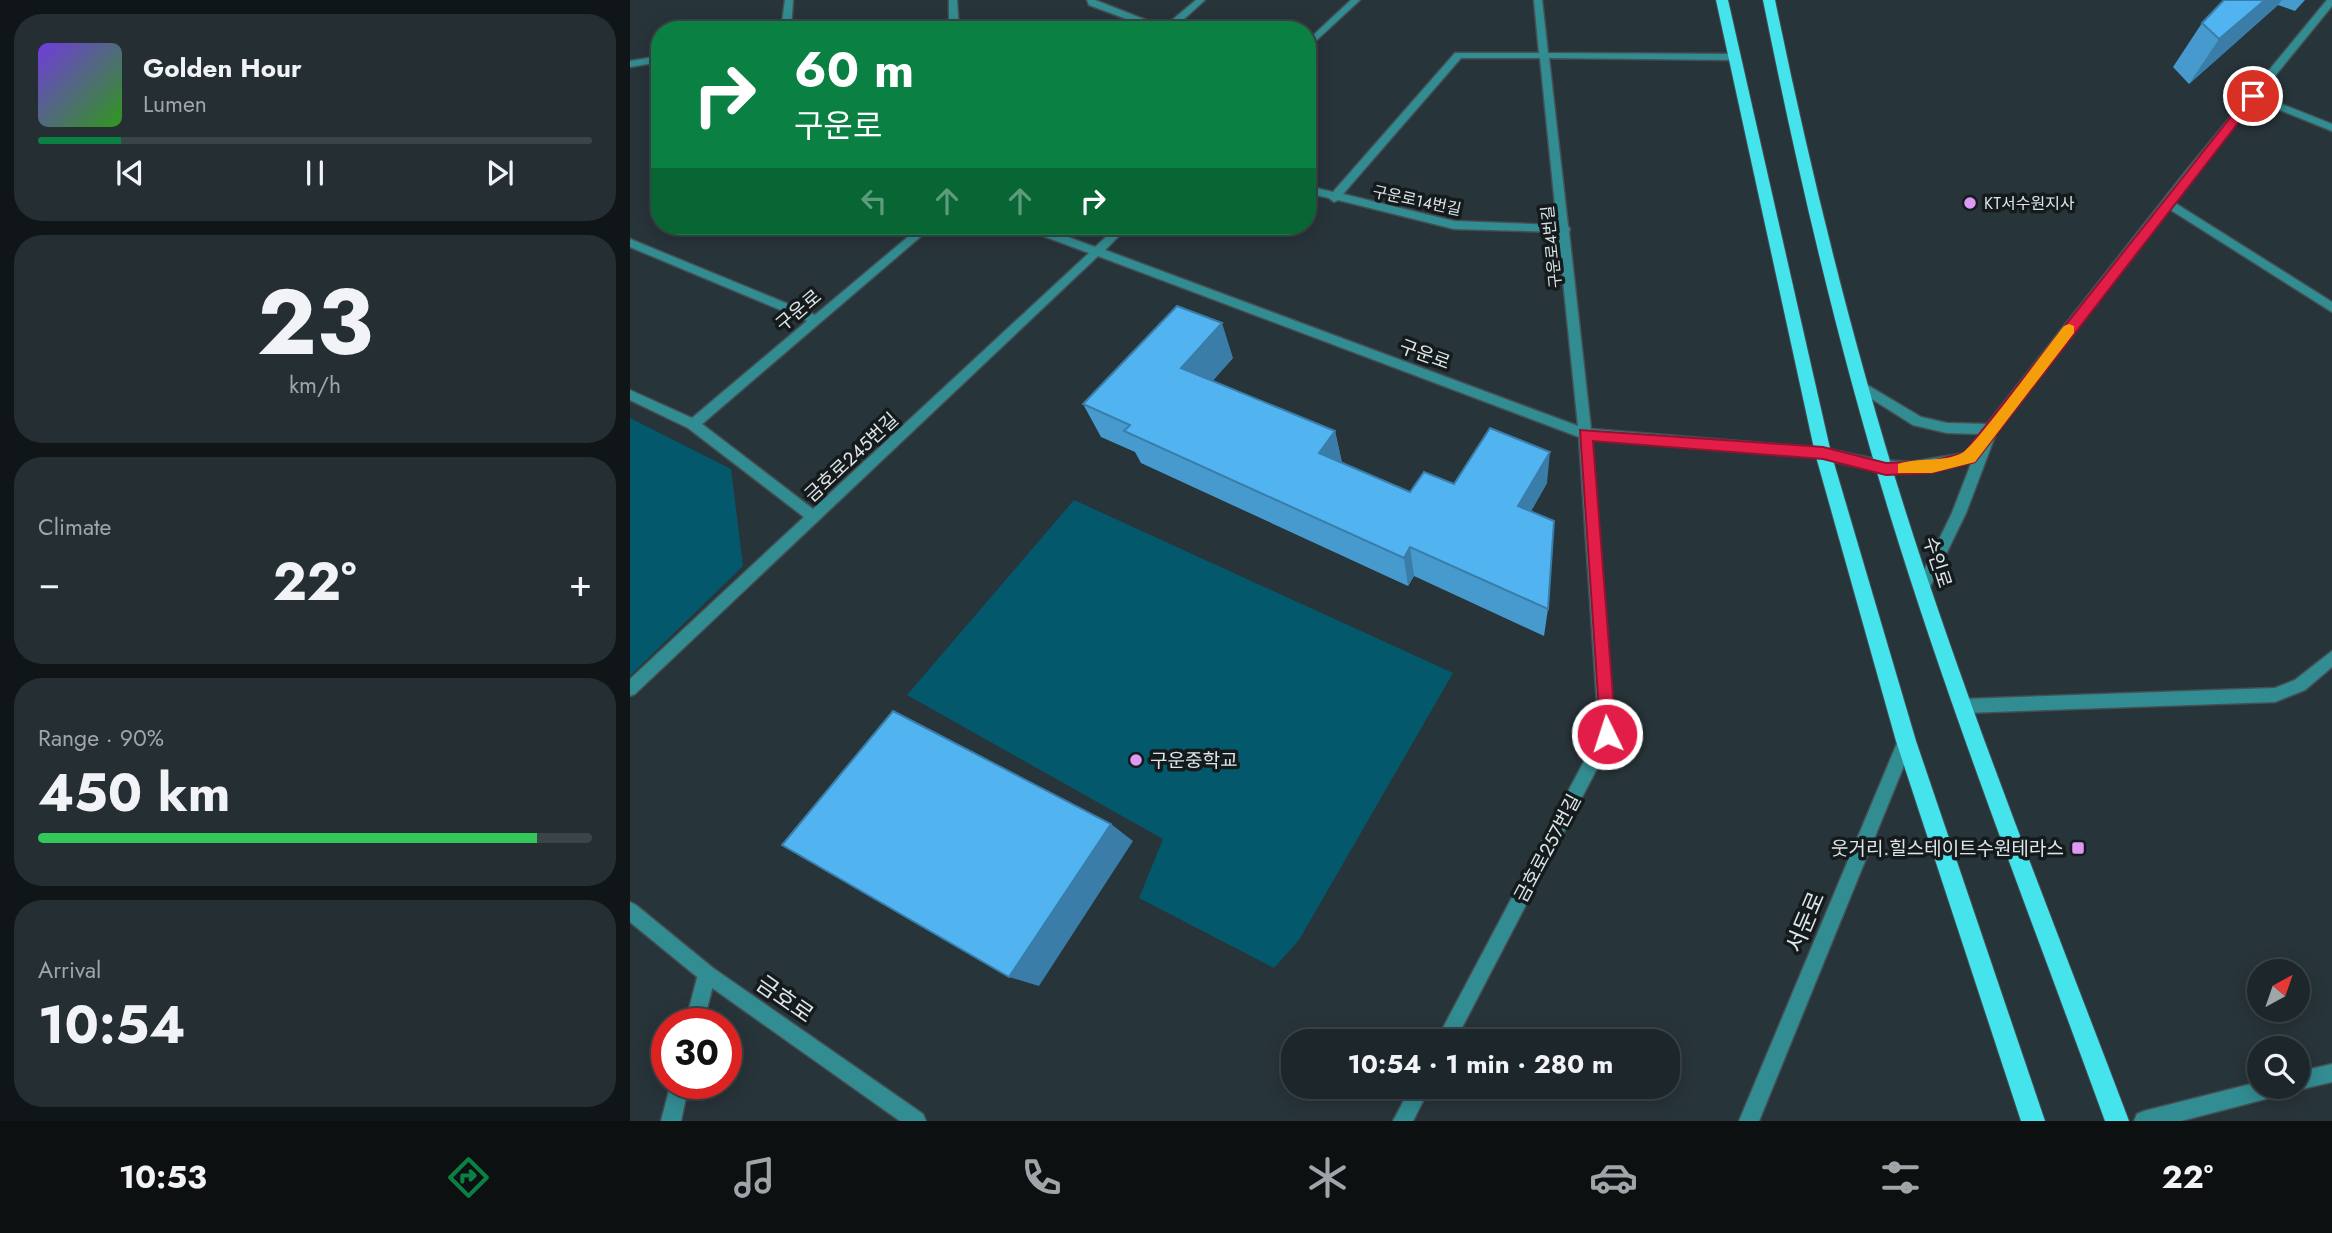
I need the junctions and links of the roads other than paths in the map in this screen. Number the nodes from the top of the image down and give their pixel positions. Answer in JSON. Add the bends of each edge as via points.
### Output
{"nodes":[{"id":1,"x":789,"y":0,"type":"edge"},
{"id":2,"x":953,"y":0,"type":"edge"},
{"id":3,"x":1091,"y":0,"type":"edge"},
{"id":4,"x":1201,"y":0,"type":"edge"},
{"id":5,"x":1356,"y":0,"type":"edge"},
{"id":6,"x":1538,"y":0,"type":"edge"},
{"id":7,"x":1722,"y":0,"type":"edge"},
{"id":8,"x":1769,"y":0,"type":"edge"},
{"id":9,"x":2332,"y":0,"type":"edge"},
{"id":10,"x":787,"y":21,"type":"edge"},
{"id":11,"x":954,"y":21,"type":"edge"},
{"id":12,"x":1141,"y":21,"type":"edge"},
{"id":13,"x":1176,"y":21,"type":"edge"},
{"id":14,"x":1316,"y":38,"type":"edge"},
{"id":15,"x":1547,"y":56,"type":"junction"},
{"id":16,"x":1733,"y":57,"type":"junction"},
{"id":17,"x":651,"y":60,"type":"edge"},
{"id":18,"x":630,"y":64,"type":"edge"},
{"id":19,"x":2253,"y":96,"type":"junction"},
{"id":20,"x":2332,"y":128,"type":"edge"},
{"id":21,"x":1316,"y":192,"type":"edge"},
{"id":22,"x":1334,"y":198,"type":"junction"},
{"id":23,"x":2167,"y":202,"type":"junction"},
{"id":24,"x":1565,"y":229,"type":"junction"},
{"id":25,"x":917,"y":235,"type":"edge"},
{"id":26,"x":1051,"y":235,"type":"edge"},
{"id":27,"x":1115,"y":235,"type":"edge"},
{"id":28,"x":630,"y":243,"type":"edge"},
{"id":29,"x":1098,"y":253,"type":"junction"},
{"id":30,"x":2332,"y":308,"type":"edge"},
{"id":31,"x":816,"y":320,"type":"junction"},
{"id":32,"x":1860,"y":386,"type":"junction"},
{"id":33,"x":630,"y":395,"type":"edge"},
{"id":34,"x":694,"y":424,"type":"junction"},
{"id":35,"x":1991,"y":429,"type":"junction"},
{"id":36,"x":1585,"y":435,"type":"junction"},
{"id":37,"x":1823,"y":453,"type":"junction"},
{"id":38,"x":1886,"y":469,"type":"junction"},
{"id":39,"x":814,"y":517,"type":"junction"},
{"id":40,"x":1922,"y":589,"type":"junction"},
{"id":41,"x":2332,"y":658,"type":"edge"},
{"id":42,"x":630,"y":689,"type":"edge"},
{"id":43,"x":1965,"y":706,"type":"junction"},
{"id":44,"x":1906,"y":741,"type":"junction"},
{"id":45,"x":630,"y":911,"type":"edge"},
{"id":46,"x":707,"y":974,"type":"junction"},
{"id":47,"x":698,"y":1008,"type":"edge"},
{"id":48,"x":1451,"y":1029,"type":"edge"},
{"id":49,"x":2332,"y":1073,"type":"edge"},
{"id":50,"x":2310,"y":1079,"type":"edge"},
{"id":51,"x":2247,"y":1095,"type":"edge"},
{"id":52,"x":676,"y":1099,"type":"edge"},
{"id":53,"x":1415,"y":1099,"type":"edge"},
{"id":54,"x":671,"y":1121,"type":"edge"},
{"id":55,"x":916,"y":1121,"type":"edge"},
{"id":56,"x":1403,"y":1121,"type":"edge"},
{"id":57,"x":1749,"y":1121,"type":"edge"},
{"id":58,"x":2033,"y":1121,"type":"edge"},
{"id":59,"x":2117,"y":1121,"type":"edge"},
{"id":60,"x":2144,"y":1121,"type":"edge"}],
"edges":[{"from":1,"to":10,"type":"street"},
{"from":2,"to":11,"type":"street"},
{"from":3,"to":12,"type":"street"},
{"from":4,"to":13,"type":"street"},
{"from":5,"to":14,"type":"street"},
{"from":6,"to":15,"type":"street","name":"구운로4번길"},
{"from":7,"to":16,"type":"main road"},
{"from":8,"to":32,"type":"main road","name":"수인로","via":[[1799,152]]},
{"from":9,"to":19,"type":"street","name":"구운로"},
{"from":15,"to":16,"type":"street"},
{"from":15,"to":22,"type":"street","via":[[1458,55]]},
{"from":15,"to":24,"type":"street","name":"구운로4번길"},
{"from":16,"to":37,"type":"main road"},
{"from":17,"to":18,"type":"street"},
{"from":19,"to":20,"type":"street"},
{"from":19,"to":23,"type":"street","name":"구운로"},
{"from":21,"to":22,"type":"street","name":"구운로14번길"},
{"from":22,"to":24,"type":"street","name":"구운로14번길","via":[[1454,225]]},
{"from":23,"to":30,"type":"street"},
{"from":23,"to":35,"type":"street","name":"구운로"},
{"from":24,"to":36,"type":"street","name":"구운로4번길"},
{"from":25,"to":31,"type":"street","name":"구운로"},
{"from":26,"to":29,"type":"street","name":"구운로"},
{"from":27,"to":29,"type":"street"},
{"from":28,"to":31,"type":"street"},
{"from":29,"to":36,"type":"street","name":"구운로"},
{"from":29,"to":39,"type":"street","name":"금호로245번길"},
{"from":31,"to":34,"type":"street","name":"구운로"},
{"from":32,"to":35,"type":"street","via":[[1918,421],[1947,428]]},
{"from":32,"to":38,"type":"main road","name":"수인로"},
{"from":33,"to":34,"type":"street"},
{"from":34,"to":39,"type":"street"},
{"from":35,"to":38,"type":"street","name":"구운로","via":[[1969,457],[1932,467]]},
{"from":35,"to":40,"type":"street","via":[[1959,513]]},
{"from":36,"to":37,"type":"street","name":"구운로"},
{"from":36,"to":48,"type":"street","name":"금호로257번길","via":[[1607,734]]},
{"from":37,"to":38,"type":"street","name":"구운로"},
{"from":37,"to":44,"type":"main road"},
{"from":38,"to":40,"type":"main road","name":"수인로"},
{"from":39,"to":42,"type":"street","name":"금호로245번길"},
{"from":40,"to":43,"type":"main road","name":"수인로"},
{"from":41,"to":43,"type":"street","via":[[2300,685],[2275,695]]},
{"from":43,"to":59,"type":"main road","name":"수인로"},
{"from":44,"to":57,"type":"street","name":"서둔로"},
{"from":44,"to":58,"type":"main road"},
{"from":45,"to":46,"type":"street","name":"금호로"},
{"from":46,"to":47,"type":"street"},
{"from":46,"to":55,"type":"street","name":"금호로"},
{"from":49,"to":50,"type":"street"},
{"from":51,"to":60,"type":"street"},
{"from":52,"to":54,"type":"street"},
{"from":53,"to":56,"type":"street"}]}
